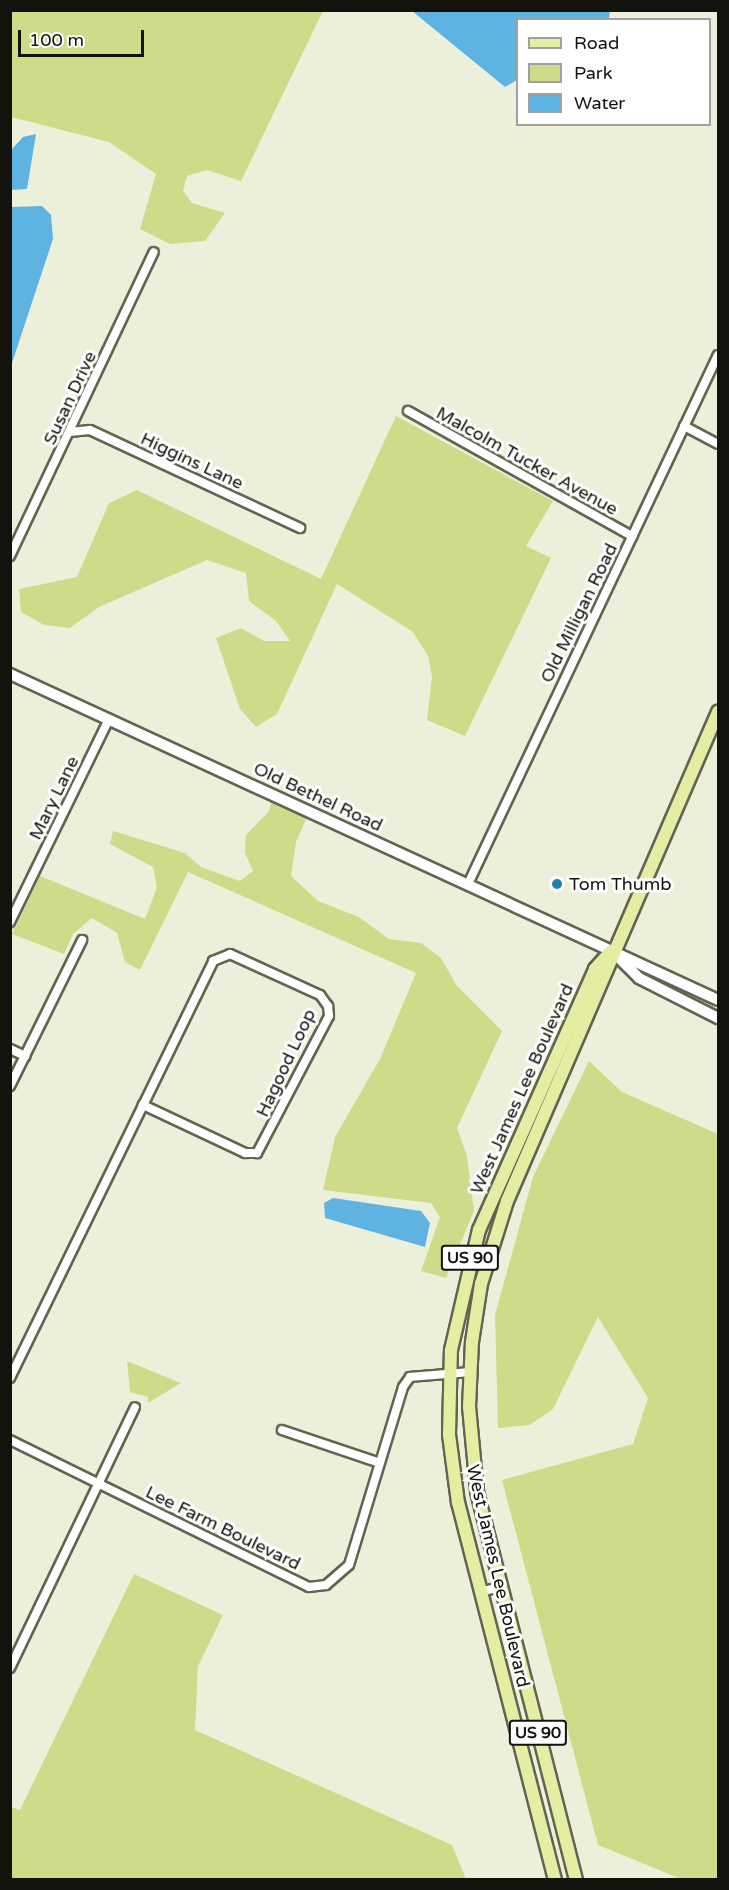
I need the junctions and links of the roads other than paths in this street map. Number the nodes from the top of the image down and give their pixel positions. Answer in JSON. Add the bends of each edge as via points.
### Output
{"nodes":[{"id":1,"x":154,"y":252,"type":"dead end"},
{"id":2,"x":718,"y":355,"type":"edge"},
{"id":3,"x":408,"y":411,"type":"dead end"},
{"id":4,"x":684,"y":426,"type":"junction"},
{"id":5,"x":70,"y":432,"type":"junction"},
{"id":6,"x":718,"y":444,"type":"edge"},
{"id":7,"x":300,"y":528,"type":"dead end"},
{"id":8,"x":632,"y":536,"type":"junction"},
{"id":9,"x":10,"y":556,"type":"edge"},
{"id":10,"x":10,"y":674,"type":"edge"},
{"id":11,"x":718,"y":712,"type":"edge"},
{"id":12,"x":109,"y":719,"type":"junction"},
{"id":13,"x":468,"y":884,"type":"junction"},
{"id":14,"x":10,"y":922,"type":"edge"},
{"id":15,"x":82,"y":940,"type":"dead end"},
{"id":16,"x":612,"y":950,"type":"junction"},
{"id":17,"x":718,"y":1000,"type":"edge"},
{"id":18,"x":718,"y":1018,"type":"edge"},
{"id":19,"x":10,"y":1049,"type":"edge"},
{"id":20,"x":25,"y":1056,"type":"junction"},
{"id":21,"x":10,"y":1086,"type":"edge"},
{"id":22,"x":143,"y":1105,"type":"junction"},
{"id":23,"x":470,"y":1372,"type":"junction"},
{"id":24,"x":450,"y":1373,"type":"junction"},
{"id":25,"x":10,"y":1378,"type":"edge"},
{"id":26,"x":135,"y":1407,"type":"dead end"},
{"id":27,"x":282,"y":1430,"type":"dead end"},
{"id":28,"x":10,"y":1440,"type":"edge"},
{"id":29,"x":380,"y":1463,"type":"junction"},
{"id":30,"x":99,"y":1484,"type":"junction"},
{"id":31,"x":500,"y":1587,"type":"junction"},
{"id":32,"x":480,"y":1592,"type":"junction"},
{"id":33,"x":10,"y":1668,"type":"edge"},
{"id":34,"x":555,"y":1880,"type":"edge"},
{"id":35,"x":576,"y":1880,"type":"edge"}],
"edges":[{"from":1,"to":5,"type":"street","name":"Susan Drive"},
{"from":2,"to":4,"type":"street","name":"Old Milligan Road"},
{"from":3,"to":8,"type":"street","name":"Malcolm Tucker Avenue"},
{"from":4,"to":6,"type":"street"},
{"from":4,"to":8,"type":"street","name":"Old Milligan Road"},
{"from":5,"to":7,"type":"street","name":"Higgins Lane","via":[[90,430]]},
{"from":5,"to":9,"type":"street","name":"Susan Drive"},
{"from":8,"to":13,"type":"street","name":"Old Milligan Road"},
{"from":10,"to":12,"type":"street","name":"Old Bethel Road"},
{"from":11,"to":16,"type":"main road","name":"West James Lee Boulevard","number":"US 90"},
{"from":12,"to":13,"type":"street","name":"Old Bethel Road"},
{"from":12,"to":14,"type":"street","name":"Mary Lane"},
{"from":13,"to":16,"type":"street","name":"Old Bethel Road"},
{"from":15,"to":20,"type":"street"},
{"from":16,"to":17,"type":"street","name":"Old Bethel Road"},
{"from":16,"to":18,"type":"street","via":[[639,978]]},
{"from":16,"to":23,"type":"main road","name":"West James Lee Boulevard","number":"US 90","via":[[607,977],[497,1228],[481,1284]]},
{"from":16,"to":24,"type":"main road","name":"West James Lee Boulevard","number":"US 90","via":[[595,969],[479,1230],[461,1291]]},
{"from":19,"to":20,"type":"street"},
{"from":20,"to":21,"type":"street"},
{"from":22,"to":22,"type":"street","name":"Hagood Loop","via":[[220,955],[230,954],[320,995],[328,1006],[329,1016],[257,1153],[245,1153]]},
{"from":22,"to":25,"type":"street","name":"Hagood Loop"},
{"from":23,"to":24,"type":"street","name":"Lee Farm Boulevard"},
{"from":23,"to":31,"type":"main road","name":"West James Lee Boulevard","number":"US 90","via":[[474,1473]]},
{"from":24,"to":29,"type":"street","name":"Lee Farm Boulevard","via":[[406,1382]]},
{"from":24,"to":32,"type":"main road","name":"West James Lee Boulevard","number":"US 90","via":[[453,1474]]},
{"from":26,"to":30,"type":"street"},
{"from":27,"to":29,"type":"street"},
{"from":28,"to":30,"type":"street","name":"Lee Farm Boulevard"},
{"from":29,"to":30,"type":"street","name":"Lee Farm Boulevard","via":[[349,1565],[338,1579],[309,1587]]},
{"from":30,"to":33,"type":"street"},
{"from":31,"to":32,"type":"street"},
{"from":31,"to":35,"type":"main road","name":"West James Lee Boulevard","number":"US 90"},
{"from":32,"to":34,"type":"main road","name":"West James Lee Boulevard","number":"US 90"}]}
